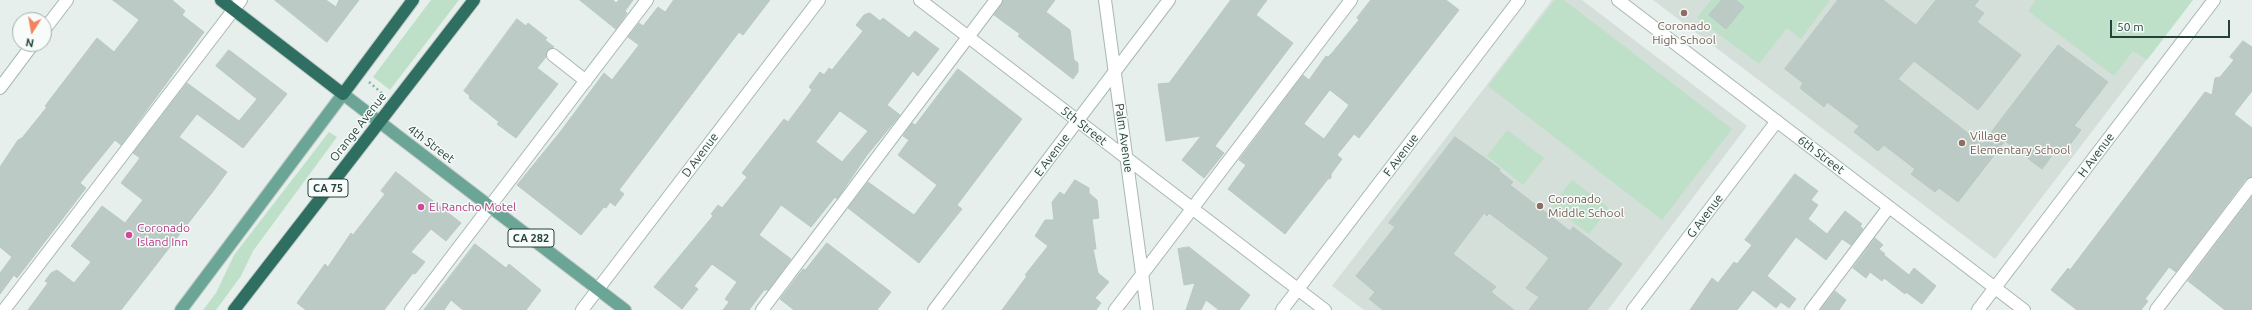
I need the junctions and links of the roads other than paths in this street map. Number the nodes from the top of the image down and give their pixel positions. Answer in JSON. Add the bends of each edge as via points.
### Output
{"nodes":[{"id":1,"x":67,"y":0,"type":"edge"},
{"id":2,"x":221,"y":0,"type":"edge"},
{"id":3,"x":241,"y":0,"type":"edge"},
{"id":4,"x":413,"y":0,"type":"edge"},
{"id":5,"x":474,"y":0,"type":"edge"},
{"id":6,"x":647,"y":0,"type":"edge"},
{"id":7,"x":819,"y":0,"type":"edge"},
{"id":8,"x":920,"y":0,"type":"edge"},
{"id":9,"x":996,"y":0,"type":"edge"},
{"id":10,"x":1105,"y":0,"type":"edge"},
{"id":11,"x":1169,"y":0,"type":"edge"},
{"id":12,"x":1351,"y":0,"type":"edge"},
{"id":13,"x":1519,"y":0,"type":"edge"},
{"id":14,"x":1618,"y":0,"type":"edge"},
{"id":15,"x":2214,"y":0,"type":"edge"},
{"id":16,"x":234,"y":10,"type":"junction"},
{"id":17,"x":52,"y":20,"type":"edge"},
{"id":18,"x":967,"y":36,"type":"junction"},
{"id":19,"x":27,"y":52,"type":"edge"},
{"id":20,"x":553,"y":55,"type":"dead end"},
{"id":21,"x":1114,"y":72,"type":"junction"},
{"id":22,"x":586,"y":81,"type":"junction"},
{"id":23,"x":0,"y":88,"type":"edge"},
{"id":24,"x":343,"y":94,"type":"junction"},
{"id":25,"x":1078,"y":121,"type":"junction"},
{"id":26,"x":1777,"y":121,"type":"junction"},
{"id":27,"x":380,"y":123,"type":"junction"},
{"id":28,"x":1126,"y":158,"type":"junction"},
{"id":29,"x":2252,"y":184,"type":"edge"},
{"id":30,"x":490,"y":206,"type":"junction"},
{"id":31,"x":1890,"y":207,"type":"junction"},
{"id":32,"x":1192,"y":208,"type":"junction"},
{"id":33,"x":1142,"y":276,"type":"junction"},
{"id":34,"x":1995,"y":288,"type":"junction"},
{"id":35,"x":598,"y":289,"type":"junction"},
{"id":36,"x":1298,"y":289,"type":"junction"},
{"id":37,"x":4,"y":310,"type":"edge"},
{"id":38,"x":181,"y":310,"type":"edge"},
{"id":39,"x":234,"y":310,"type":"edge"},
{"id":40,"x":410,"y":310,"type":"edge"},
{"id":41,"x":582,"y":310,"type":"edge"},
{"id":42,"x":625,"y":310,"type":"edge"},
{"id":43,"x":762,"y":310,"type":"edge"},
{"id":44,"x":934,"y":310,"type":"edge"},
{"id":45,"x":1115,"y":310,"type":"edge"},
{"id":46,"x":1147,"y":310,"type":"edge"},
{"id":47,"x":1282,"y":310,"type":"edge"},
{"id":48,"x":1325,"y":310,"type":"edge"},
{"id":49,"x":1633,"y":310,"type":"edge"},
{"id":50,"x":1811,"y":310,"type":"edge"},
{"id":51,"x":1978,"y":310,"type":"edge"},
{"id":52,"x":2024,"y":310,"type":"edge"},
{"id":53,"x":2156,"y":310,"type":"edge"}],
"edges":[{"from":1,"to":17,"type":"street"},
{"from":2,"to":16,"type":"highway","name":"4th Street"},
{"from":3,"to":16,"type":"street"},
{"from":4,"to":24,"type":"highway"},
{"from":5,"to":27,"type":"highway","name":"Orange Avenue","number":"CA 75"},
{"from":6,"to":22,"type":"street"},
{"from":7,"to":35,"type":"street","name":"D Avenue"},
{"from":8,"to":18,"type":"street","name":"5th Street"},
{"from":9,"to":18,"type":"street"},
{"from":10,"to":21,"type":"street","name":"Palm Avenue"},
{"from":11,"to":21,"type":"street","name":"E Avenue"},
{"from":12,"to":32,"type":"street"},
{"from":13,"to":36,"type":"street","name":"F Avenue"},
{"from":14,"to":26,"type":"street","name":"6th Street"},
{"from":15,"to":34,"type":"street","name":"H Avenue"},
{"from":16,"to":24,"type":"highway","name":"4th Street"},
{"from":16,"to":37,"type":"street"},
{"from":18,"to":25,"type":"street","name":"5th Street"},
{"from":18,"to":43,"type":"street"},
{"from":19,"to":23,"type":"street"},
{"from":20,"to":22,"type":"street"},
{"from":21,"to":25,"type":"street","name":"E Avenue"},
{"from":21,"to":28,"type":"street","name":"Palm Avenue"},
{"from":22,"to":30,"type":"street"},
{"from":24,"to":27,"type":"main road","name":"4th Street","number":"CA 282"},
{"from":24,"to":38,"type":"main road"},
{"from":25,"to":28,"type":"street","name":"5th Street"},
{"from":25,"to":44,"type":"street","name":"E Avenue"},
{"from":26,"to":31,"type":"street","name":"6th Street"},
{"from":26,"to":49,"type":"street","name":"G Avenue"},
{"from":27,"to":30,"type":"main road","name":"4th Street","number":"CA 282"},
{"from":27,"to":39,"type":"highway","name":"Orange Avenue","number":"CA 75"},
{"from":28,"to":32,"type":"street","name":"5th Street"},
{"from":28,"to":33,"type":"street","name":"Palm Avenue"},
{"from":29,"to":53,"type":"street"},
{"from":30,"to":35,"type":"main road","name":"4th Street","number":"CA 282"},
{"from":30,"to":40,"type":"street"},
{"from":31,"to":34,"type":"street","name":"6th Street"},
{"from":31,"to":50,"type":"street"},
{"from":32,"to":33,"type":"street"},
{"from":32,"to":36,"type":"street","name":"5th Street"},
{"from":33,"to":45,"type":"street"},
{"from":33,"to":46,"type":"street","name":"Palm Avenue"},
{"from":34,"to":51,"type":"street","name":"H Avenue"},
{"from":34,"to":52,"type":"street","name":"6th Street"},
{"from":35,"to":41,"type":"street","name":"D Avenue"},
{"from":35,"to":42,"type":"main road","name":"4th Street","number":"CA 282"},
{"from":36,"to":47,"type":"street","name":"F Avenue"},
{"from":36,"to":48,"type":"street","name":"5th Street"}]}
